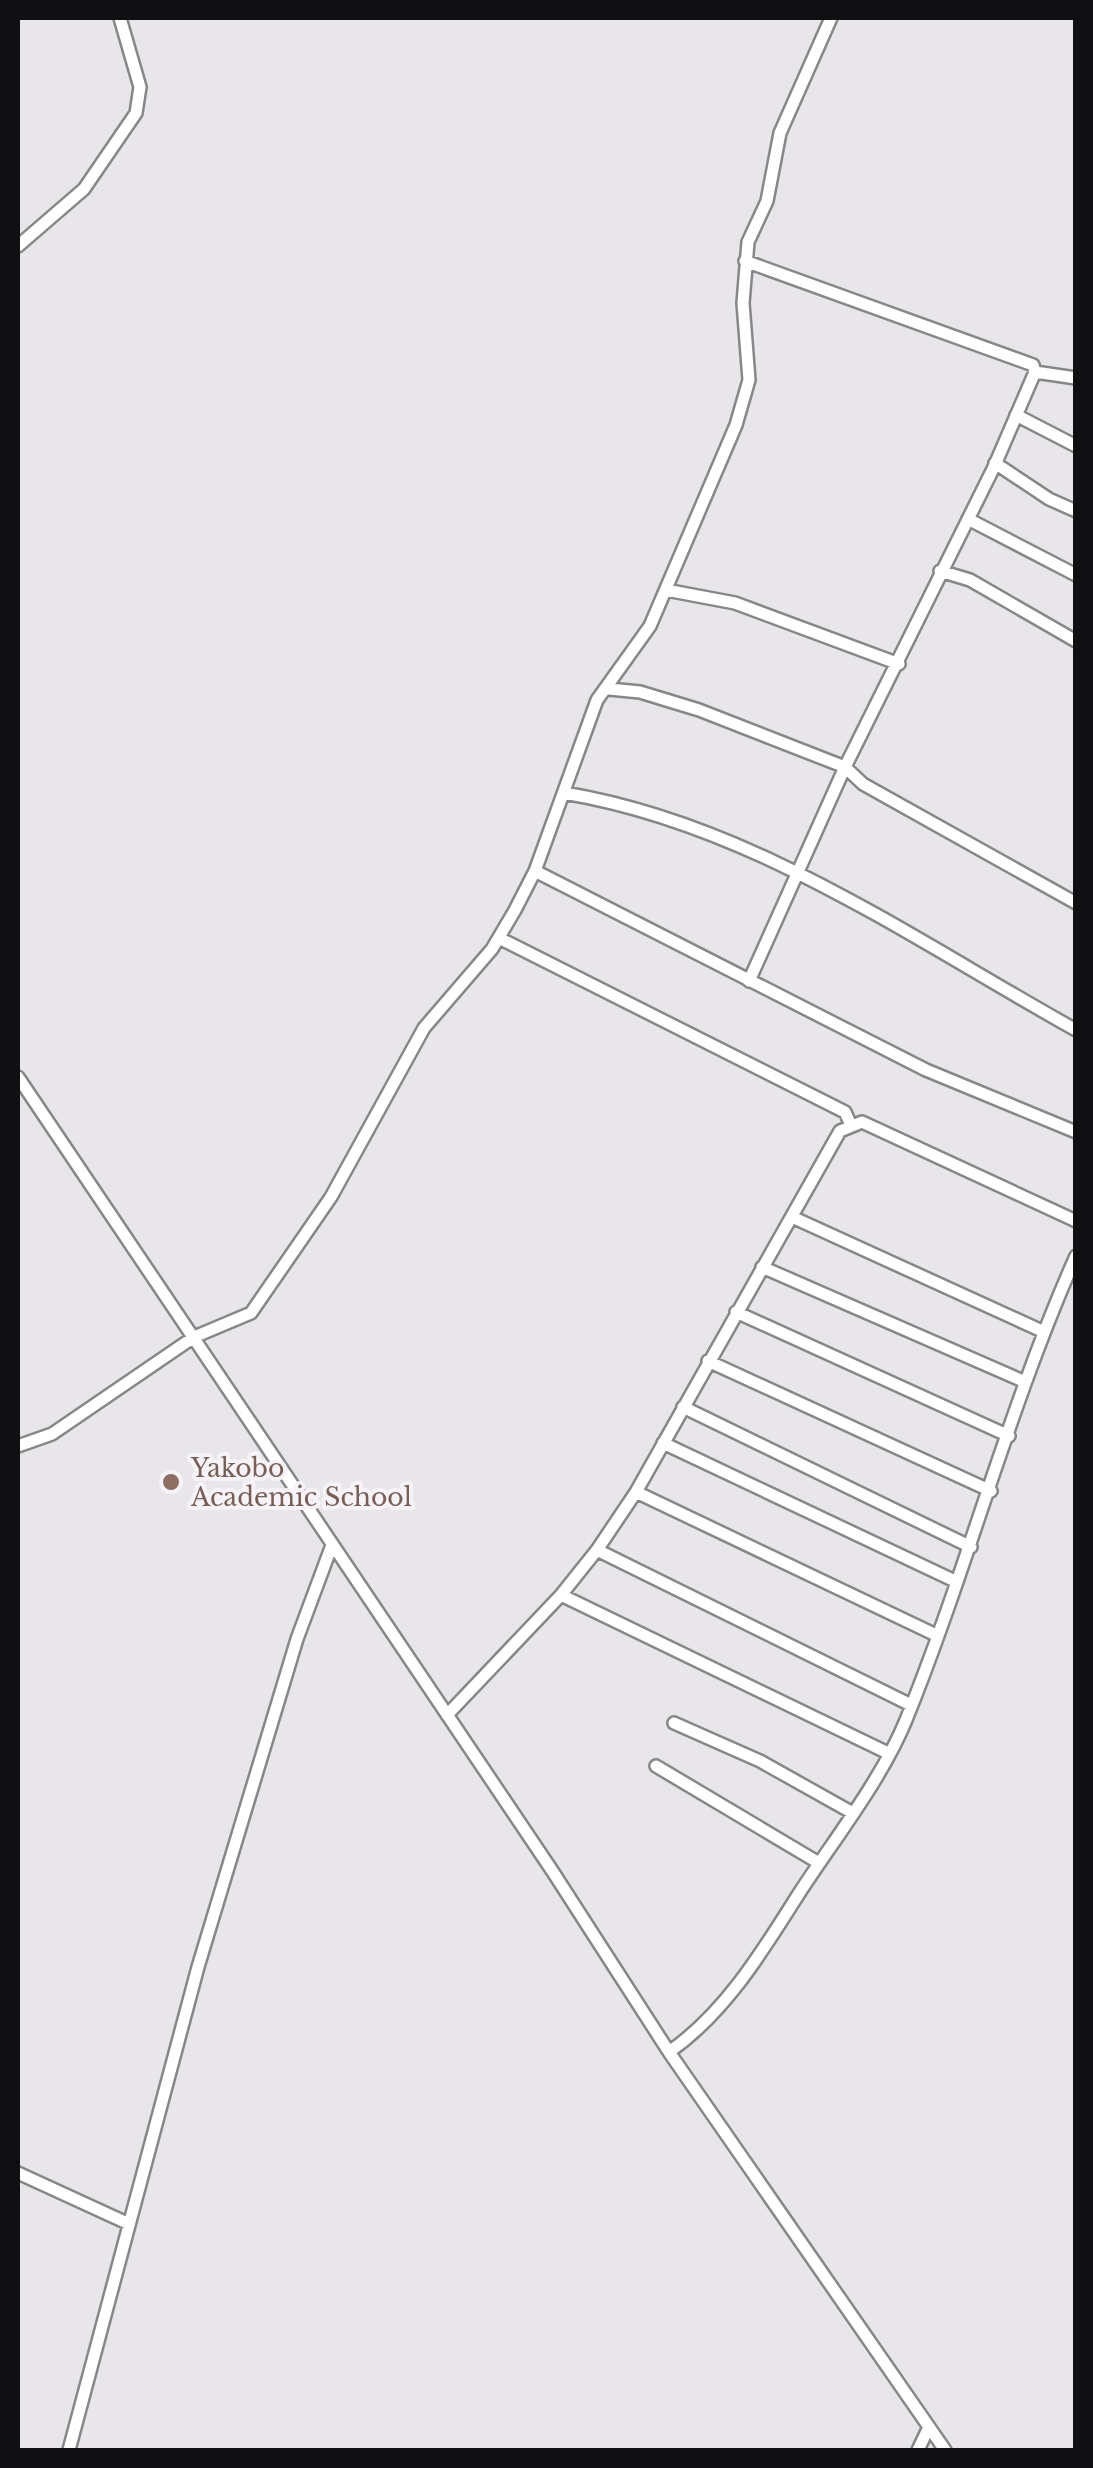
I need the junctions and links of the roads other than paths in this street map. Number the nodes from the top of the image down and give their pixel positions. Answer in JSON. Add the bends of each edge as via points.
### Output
{"nodes":[{"id":1,"x":120,"y":18,"type":"edge"},
{"id":2,"x":831,"y":18,"type":"edge"},
{"id":3,"x":18,"y":246,"type":"edge"},
{"id":4,"x":745,"y":261,"type":"junction"},
{"id":5,"x":1034,"y":372,"type":"junction"},
{"id":6,"x":1076,"y":378,"type":"edge"},
{"id":7,"x":1016,"y":416,"type":"junction"},
{"id":8,"x":1076,"y":446,"type":"edge"},
{"id":9,"x":995,"y":463,"type":"junction"},
{"id":10,"x":1076,"y":511,"type":"edge"},
{"id":11,"x":968,"y":518,"type":"junction"},
{"id":12,"x":940,"y":570,"type":"junction"},
{"id":13,"x":1076,"y":574,"type":"edge"},
{"id":14,"x":666,"y":590,"type":"junction"},
{"id":15,"x":1076,"y":641,"type":"edge"},
{"id":16,"x":899,"y":664,"type":"junction"},
{"id":17,"x":609,"y":689,"type":"junction"},
{"id":18,"x":844,"y":767,"type":"junction"},
{"id":19,"x":564,"y":792,"type":"junction"},
{"id":20,"x":535,"y":871,"type":"junction"},
{"id":21,"x":797,"y":871,"type":"junction"},
{"id":22,"x":1076,"y":903,"type":"edge"},
{"id":23,"x":499,"y":938,"type":"junction"},
{"id":24,"x":749,"y":981,"type":"junction"},
{"id":25,"x":1076,"y":1030,"type":"edge"},
{"id":26,"x":18,"y":1077,"type":"edge"},
{"id":27,"x":850,"y":1123,"type":"junction"},
{"id":28,"x":1076,"y":1132,"type":"edge"},
{"id":29,"x":792,"y":1217,"type":"junction"},
{"id":30,"x":1076,"y":1221,"type":"edge"},
{"id":31,"x":1076,"y":1256,"type":"edge"},
{"id":32,"x":762,"y":1266,"type":"junction"},
{"id":33,"x":736,"y":1312,"type":"junction"},
{"id":34,"x":1042,"y":1331,"type":"junction"},
{"id":35,"x":194,"y":1337,"type":"junction"},
{"id":36,"x":708,"y":1361,"type":"junction"},
{"id":37,"x":1023,"y":1380,"type":"junction"},
{"id":38,"x":684,"y":1407,"type":"junction"},
{"id":39,"x":1009,"y":1436,"type":"junction"},
{"id":40,"x":663,"y":1444,"type":"junction"},
{"id":41,"x":18,"y":1446,"type":"edge"},
{"id":42,"x":991,"y":1491,"type":"junction"},
{"id":43,"x":636,"y":1492,"type":"junction"},
{"id":44,"x":332,"y":1545,"type":"junction"},
{"id":45,"x":971,"y":1547,"type":"junction"},
{"id":46,"x":596,"y":1550,"type":"junction"},
{"id":47,"x":957,"y":1582,"type":"junction"},
{"id":48,"x":560,"y":1595,"type":"junction"},
{"id":49,"x":936,"y":1635,"type":"junction"},
{"id":50,"x":910,"y":1705,"type":"junction"},
{"id":51,"x":447,"y":1715,"type":"junction"},
{"id":52,"x":674,"y":1723,"type":"dead end"},
{"id":53,"x":888,"y":1752,"type":"junction"},
{"id":54,"x":656,"y":1766,"type":"dead end"},
{"id":55,"x":851,"y":1812,"type":"junction"},
{"id":56,"x":819,"y":1863,"type":"junction"},
{"id":57,"x":668,"y":2052,"type":"junction"},
{"id":58,"x":18,"y":2173,"type":"edge"},
{"id":59,"x":127,"y":2223,"type":"junction"},
{"id":60,"x":928,"y":2427,"type":"junction"},
{"id":61,"x":69,"y":2450,"type":"edge"},
{"id":62,"x":918,"y":2450,"type":"edge"},
{"id":63,"x":945,"y":2450,"type":"edge"}],
"edges":[{"from":1,"to":3,"type":"street","via":[[140,87],[136,113],[84,189]]},
{"from":2,"to":4,"type":"street","via":[[780,133],[767,201]]},
{"from":4,"to":5,"type":"street","via":[[1033,365]]},
{"from":4,"to":14,"type":"street","via":[[748,388]]},
{"from":5,"to":6,"type":"street"},
{"from":5,"to":7,"type":"street"},
{"from":7,"to":8,"type":"street"},
{"from":7,"to":9,"type":"street"},
{"from":9,"to":10,"type":"street"},
{"from":9,"to":11,"type":"street"},
{"from":11,"to":12,"type":"street"},
{"from":11,"to":13,"type":"street"},
{"from":12,"to":15,"type":"street","via":[[970,580]]},
{"from":12,"to":16,"type":"street"},
{"from":14,"to":16,"type":"street","via":[[736,604]]},
{"from":14,"to":17,"type":"street"},
{"from":16,"to":18,"type":"street"},
{"from":17,"to":18,"type":"street","via":[[699,710]]},
{"from":17,"to":19,"type":"street","via":[[597,700]]},
{"from":18,"to":21,"type":"street"},
{"from":18,"to":22,"type":"street","via":[[863,784]]},
{"from":19,"to":20,"type":"street"},
{"from":19,"to":21,"type":"street","via":[[626,803]]},
{"from":20,"to":23,"type":"street"},
{"from":20,"to":24,"type":"street"},
{"from":21,"to":24,"type":"street"},
{"from":21,"to":25,"type":"street"},
{"from":23,"to":27,"type":"street","via":[[845,1112]]},
{"from":23,"to":35,"type":"street","via":[[418,1038],[332,1197],[263,1300],[240,1321]]},
{"from":24,"to":28,"type":"street","via":[[926,1070]]},
{"from":26,"to":35,"type":"street"},
{"from":27,"to":29,"type":"street"},
{"from":27,"to":30,"type":"street","via":[[862,1122]]},
{"from":29,"to":32,"type":"street"},
{"from":29,"to":34,"type":"street"},
{"from":31,"to":34,"type":"street"},
{"from":32,"to":33,"type":"street"},
{"from":32,"to":37,"type":"street"},
{"from":33,"to":36,"type":"street"},
{"from":33,"to":39,"type":"street"},
{"from":34,"to":37,"type":"street"},
{"from":35,"to":41,"type":"street","via":[[52,1434]]},
{"from":35,"to":44,"type":"street"},
{"from":36,"to":38,"type":"street"},
{"from":36,"to":42,"type":"street"},
{"from":37,"to":39,"type":"street"},
{"from":38,"to":40,"type":"street"},
{"from":38,"to":45,"type":"street"},
{"from":39,"to":42,"type":"street"},
{"from":40,"to":43,"type":"street"},
{"from":40,"to":47,"type":"street"},
{"from":42,"to":45,"type":"street"},
{"from":43,"to":46,"type":"street"},
{"from":43,"to":49,"type":"street"},
{"from":44,"to":51,"type":"street"},
{"from":44,"to":59,"type":"street","via":[[268,1732]]},
{"from":45,"to":47,"type":"street"},
{"from":46,"to":48,"type":"street"},
{"from":46,"to":50,"type":"street"},
{"from":47,"to":49,"type":"street"},
{"from":48,"to":51,"type":"street"},
{"from":48,"to":53,"type":"street"},
{"from":49,"to":50,"type":"street"},
{"from":50,"to":53,"type":"street"},
{"from":51,"to":57,"type":"street"},
{"from":52,"to":55,"type":"street"},
{"from":53,"to":55,"type":"street"},
{"from":54,"to":56,"type":"street"},
{"from":55,"to":56,"type":"street"},
{"from":56,"to":57,"type":"street","via":[[728,1998]]},
{"from":57,"to":60,"type":"street"},
{"from":58,"to":59,"type":"street"},
{"from":59,"to":61,"type":"street"},
{"from":60,"to":62,"type":"street"},
{"from":60,"to":63,"type":"street"}]}
